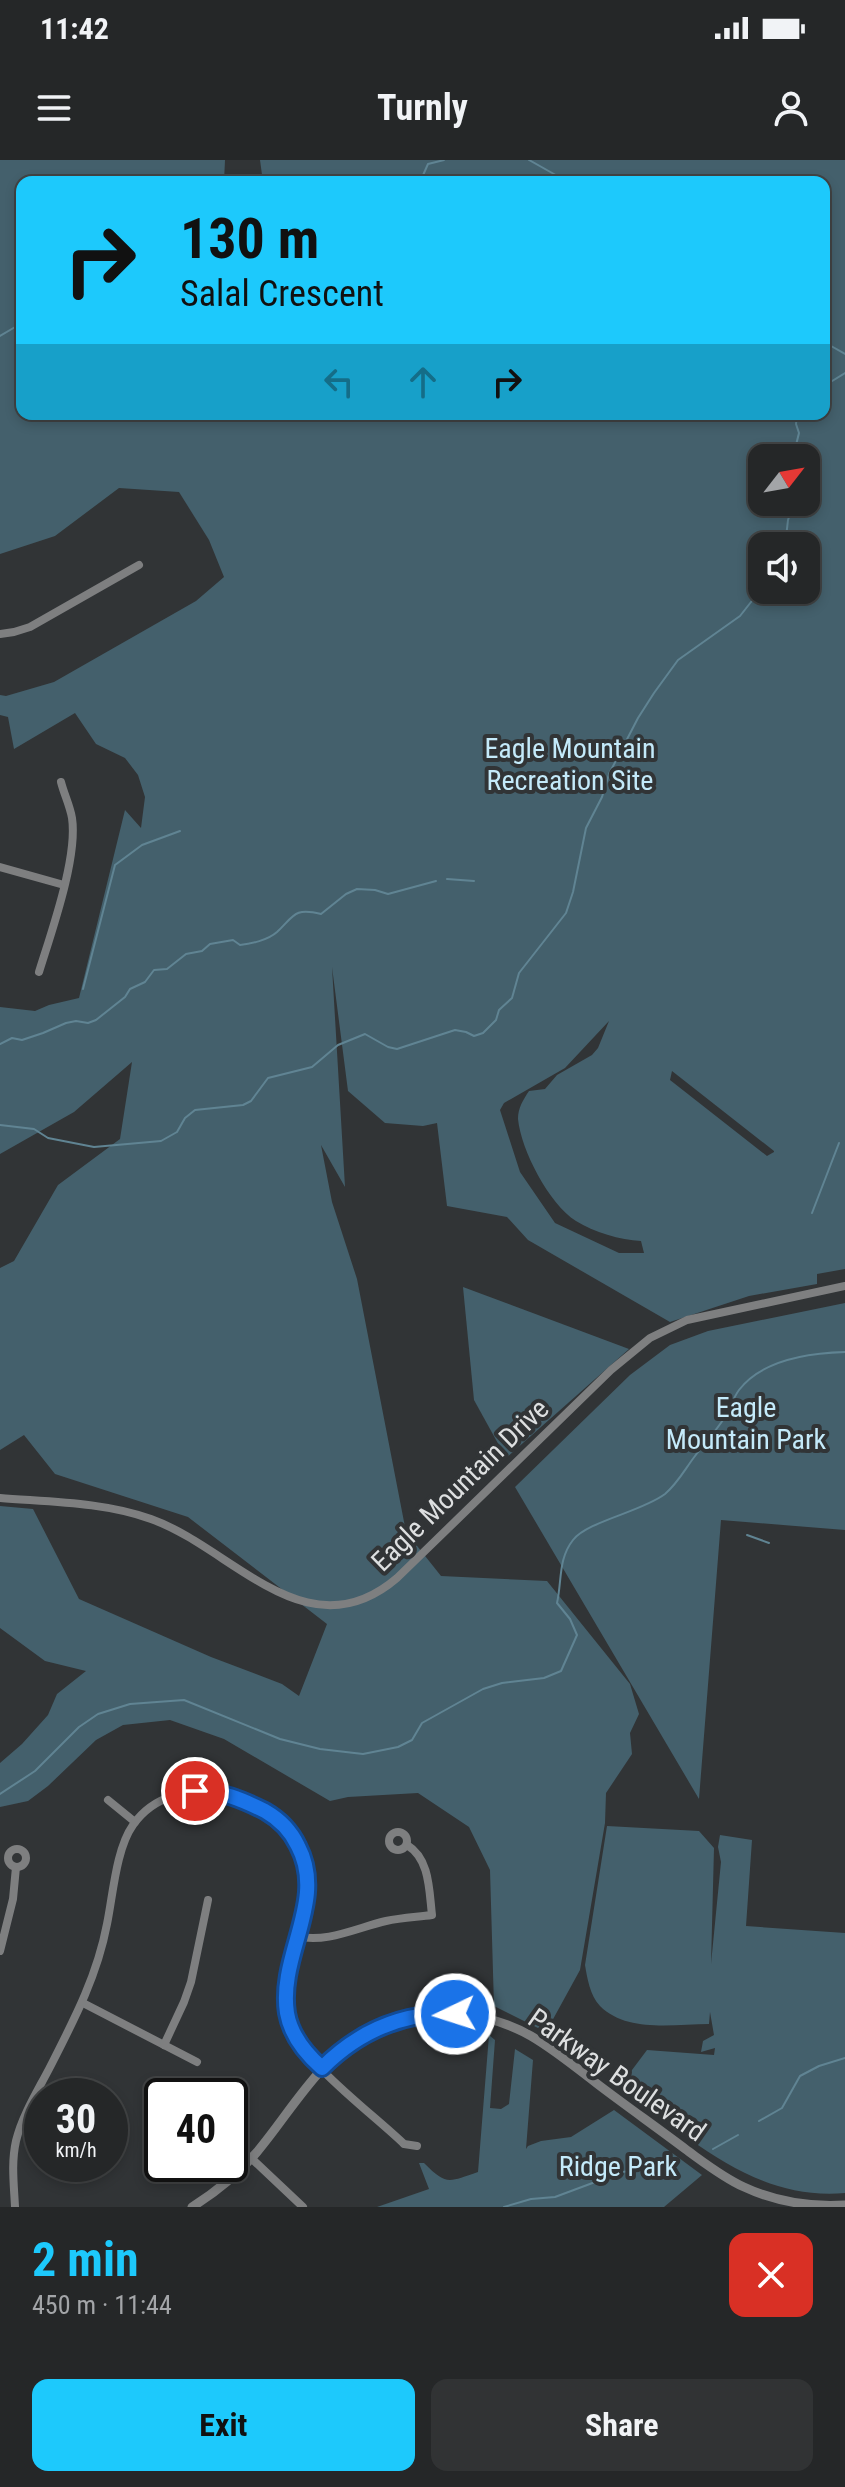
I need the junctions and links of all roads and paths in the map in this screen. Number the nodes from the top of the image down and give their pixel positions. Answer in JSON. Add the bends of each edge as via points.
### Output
{"nodes":[{"id":1,"x":139,"y":565,"type":"dead end"},
{"id":2,"x":0,"y":634,"type":"edge"},
{"id":3,"x":61,"y":782,"type":"dead end"},
{"id":4,"x":0,"y":867,"type":"edge"},
{"id":5,"x":64,"y":885,"type":"junction"},
{"id":6,"x":39,"y":972,"type":"dead end"},
{"id":7,"x":845,"y":1286,"type":"edge"},
{"id":8,"x":0,"y":1498,"type":"edge"},
{"id":9,"x":108,"y":1800,"type":"dead end"},
{"id":10,"x":135,"y":1822,"type":"junction"},
{"id":11,"x":407,"y":1845,"type":"dead end"},
{"id":12,"x":16,"y":1867,"type":"dead end"},
{"id":13,"x":2,"y":1897,"type":"dead end"},
{"id":14,"x":13,"y":1899,"type":"junction"},
{"id":15,"x":208,"y":1900,"type":"dead end"},
{"id":16,"x":297,"y":1936,"type":"junction"},
{"id":17,"x":0,"y":1951,"type":"edge"},
{"id":18,"x":83,"y":2003,"type":"junction"},
{"id":19,"x":164,"y":2045,"type":"junction"},
{"id":20,"x":197,"y":2062,"type":"dead end"},
{"id":21,"x":322,"y":2068,"type":"junction"},
{"id":22,"x":45,"y":2078,"type":"edge"},
{"id":23,"x":24,"y":2121,"type":"edge"},
{"id":24,"x":417,"y":2146,"type":"dead end"},
{"id":25,"x":251,"y":2158,"type":"junction"},
{"id":26,"x":845,"y":2205,"type":"edge"},
{"id":27,"x":15,"y":2207,"type":"edge"},
{"id":28,"x":192,"y":2207,"type":"edge"},
{"id":29,"x":303,"y":2207,"type":"edge"}],
"edges":[{"from":1,"to":2,"type":"street","via":[[30,627]]},
{"from":3,"to":5,"type":"street","via":[[72,817]]},
{"from":4,"to":5,"type":"street"},
{"from":5,"to":6,"type":"street"},
{"from":7,"to":8,"type":"street","name":"Eagle Mountain Drive","via":[[703,1315],[650,1338],[397,1578],[355,1602],[316,1605],[289,1598],[182,1532],[146,1517]]},
{"from":9,"to":10,"type":"street"},
{"from":10,"to":16,"type":"street","via":[[166,1799],[203,1791],[230,1796],[272,1816],[296,1842],[307,1871],[308,1894]]},
{"from":10,"to":18,"type":"street","via":[[123,1845],[102,1954]]},
{"from":11,"to":16,"type":"street","via":[[425,1867],[432,1915],[326,1937]]},
{"from":12,"to":14,"type":"street"},
{"from":13,"to":14,"type":"street"},
{"from":14,"to":17,"type":"street"},
{"from":15,"to":19,"type":"street","via":[[188,1992]]},
{"from":16,"to":21,"type":"street","via":[[287,2014],[298,2042]]},
{"from":18,"to":19,"type":"street"},
{"from":18,"to":22,"type":"street"},
{"from":19,"to":20,"type":"street"},
{"from":21,"to":24,"type":"street","via":[[404,2144]]},
{"from":21,"to":25,"type":"street","name":"Parkway Boulevard"},
{"from":21,"to":26,"type":"street","name":"Parkway Boulevard","via":[[352,2042],[395,2021],[441,2014],[489,2019],[536,2039],[729,2179],[784,2201]]},
{"from":23,"to":27,"type":"street","via":[[13,2161]]},
{"from":25,"to":28,"type":"street","name":"Parkway Boulevard"},
{"from":25,"to":29,"type":"street"}]}
